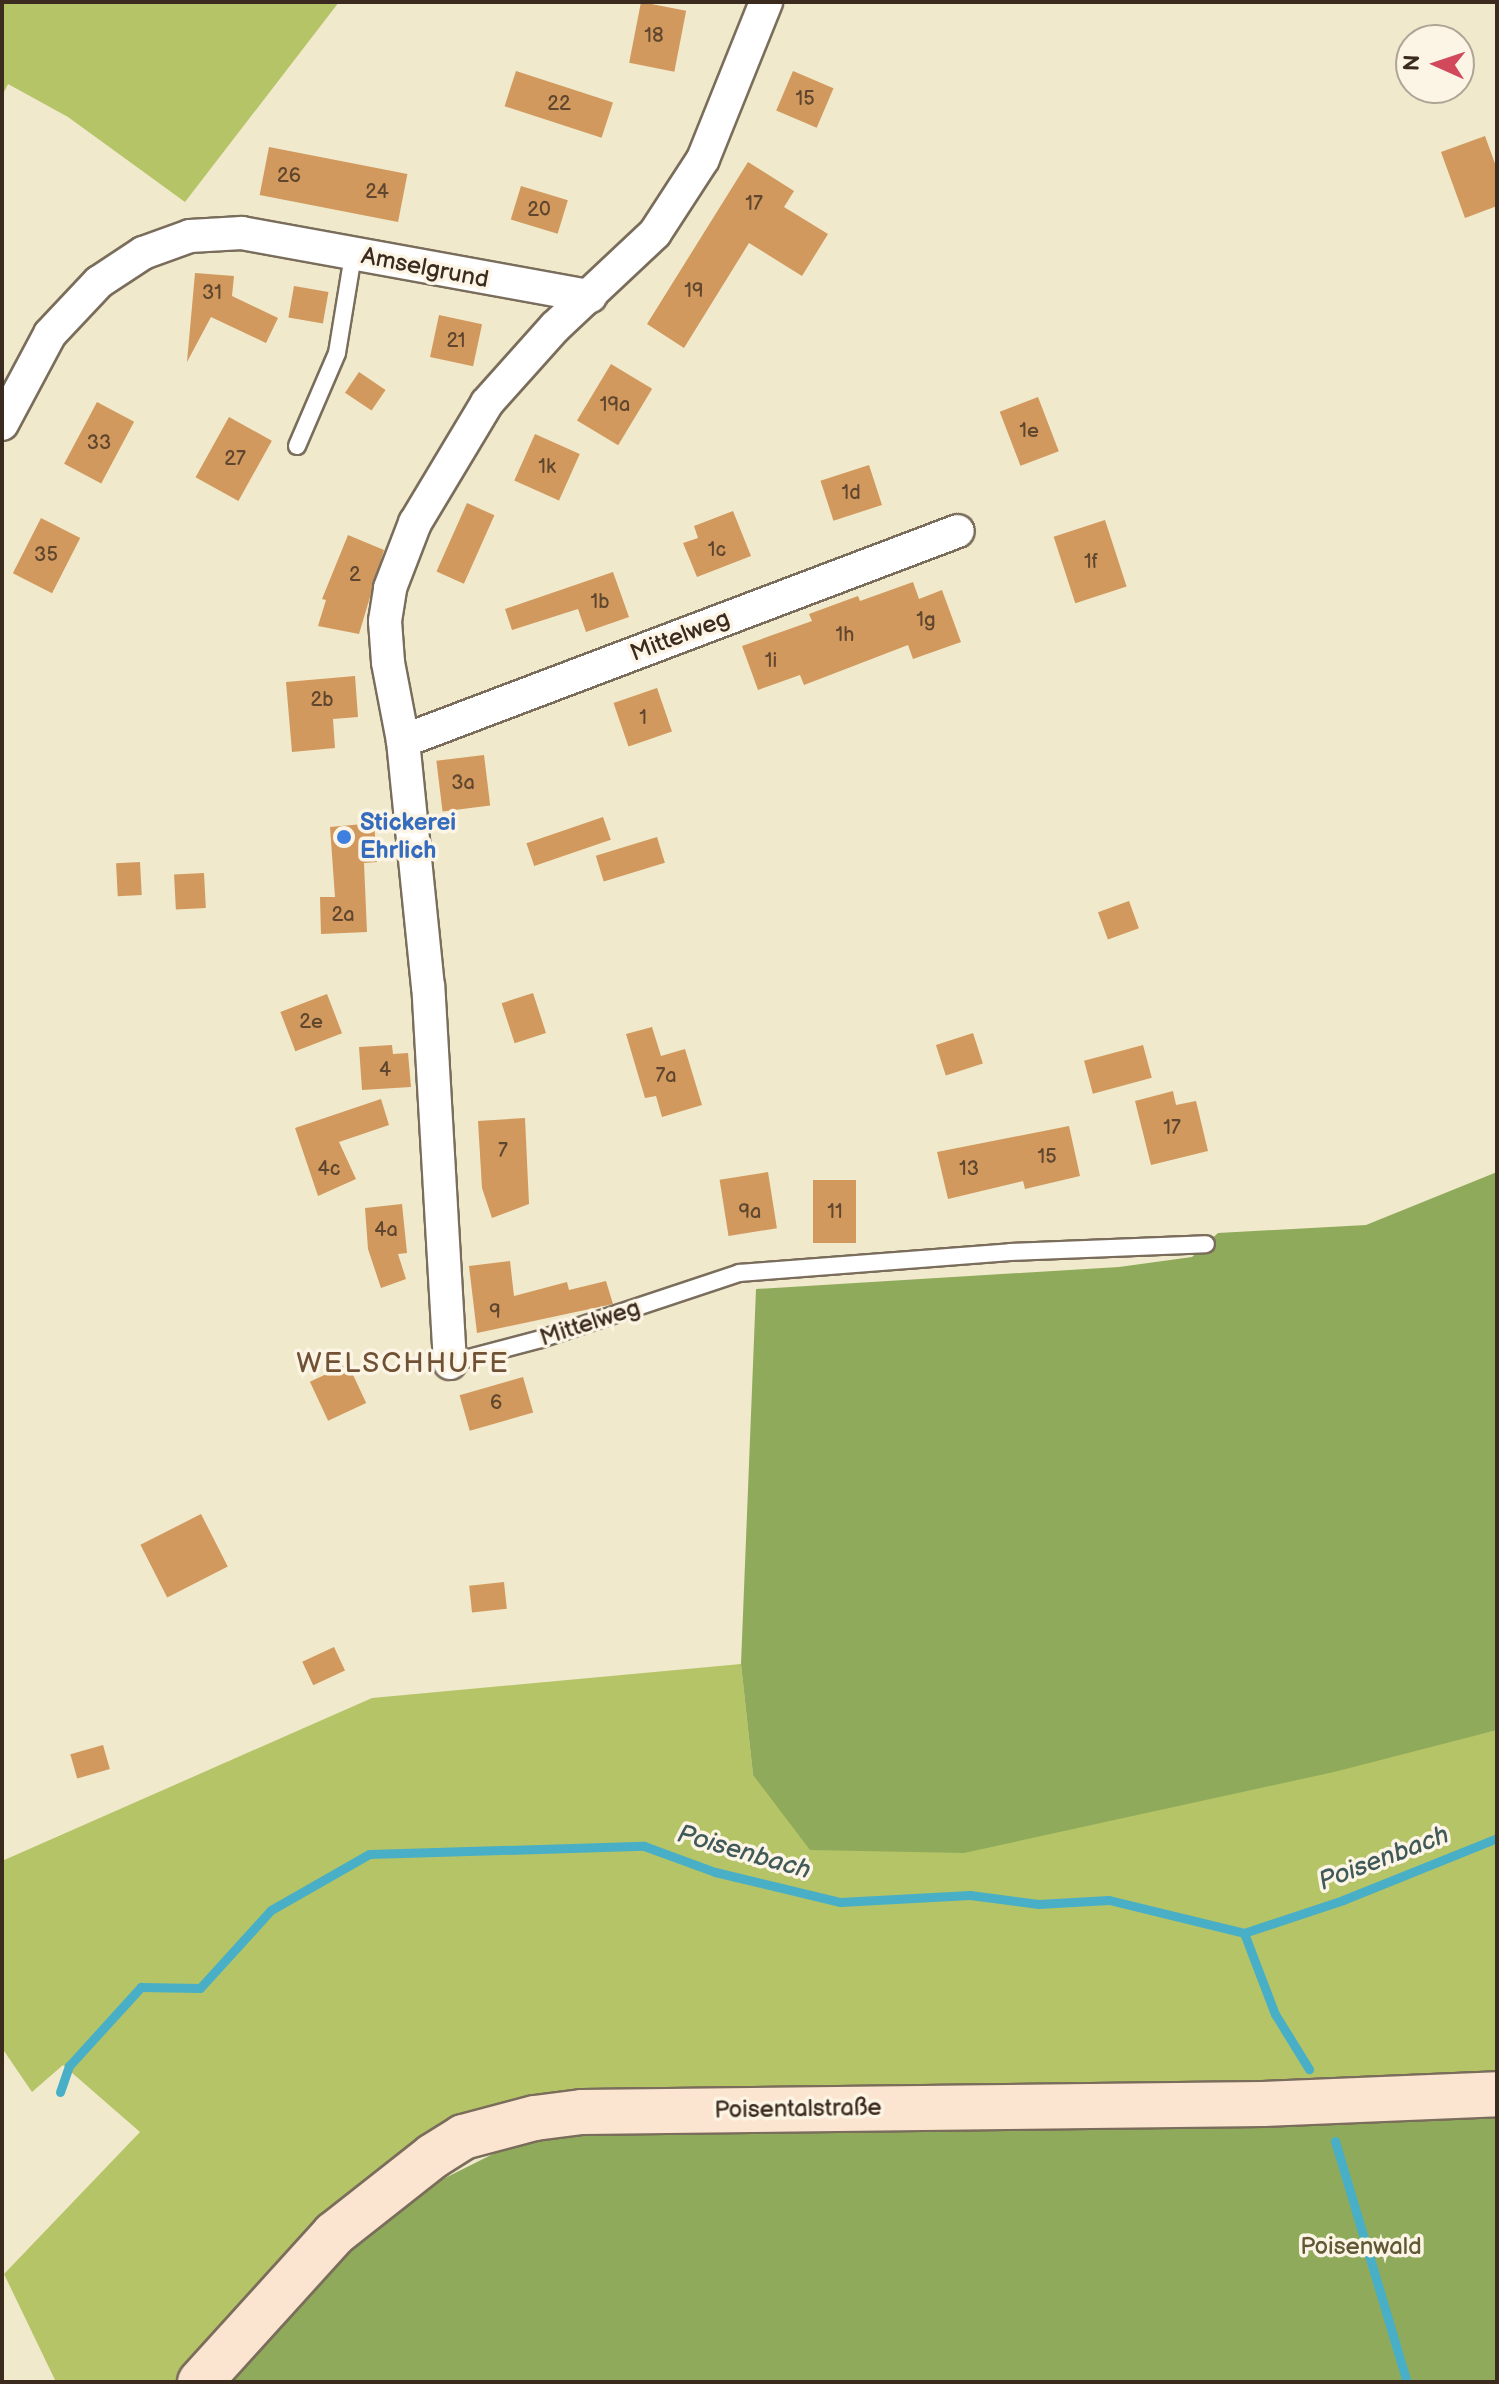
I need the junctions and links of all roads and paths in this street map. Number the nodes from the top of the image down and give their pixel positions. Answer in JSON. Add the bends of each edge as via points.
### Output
{"nodes":[{"id":1,"x":766,"y":2,"type":"edge"},
{"id":2,"x":353,"y":255,"type":"junction"},
{"id":3,"x":590,"y":296,"type":"junction"},
{"id":4,"x":2,"y":424,"type":"edge"},
{"id":5,"x":297,"y":446,"type":"dead end"},
{"id":6,"x":958,"y":531,"type":"dead end"},
{"id":7,"x":403,"y":741,"type":"junction"},
{"id":8,"x":1206,"y":1244,"type":"dead end"},
{"id":9,"x":450,"y":1363,"type":"joint"},
{"id":10,"x":1497,"y":2094,"type":"edge"},
{"id":11,"x":200,"y":2382,"type":"edge"}],
"edges":[{"from":1,"to":3,"type":"street","via":[[703,159],[655,233]]},
{"from":2,"to":3,"type":"street","name":"Amselgrund"},
{"from":2,"to":4,"type":"street","name":"Amselgrund","via":[[242,233],[190,236],[143,253],[99,282],[50,334]]},
{"from":2,"to":5,"type":"lane","via":[[337,353]]},
{"from":3,"to":7,"type":"street","name":"Mittelweg","via":[[487,403],[415,523],[390,588],[385,621]]},
{"from":6,"to":7,"type":"street","name":"Mittelweg"},
{"from":7,"to":9,"type":"street","name":"Mittelweg","via":[[428,987]]},
{"from":8,"to":9,"type":"lane","name":"Mittelweg","via":[[1010,1252],[739,1273],[541,1339]]},
{"from":10,"to":11,"type":"main road","name":"Poisentalstraße","via":[[1263,2104],[582,2112],[535,2118],[463,2137],[408,2175],[334,2234]]}]}
